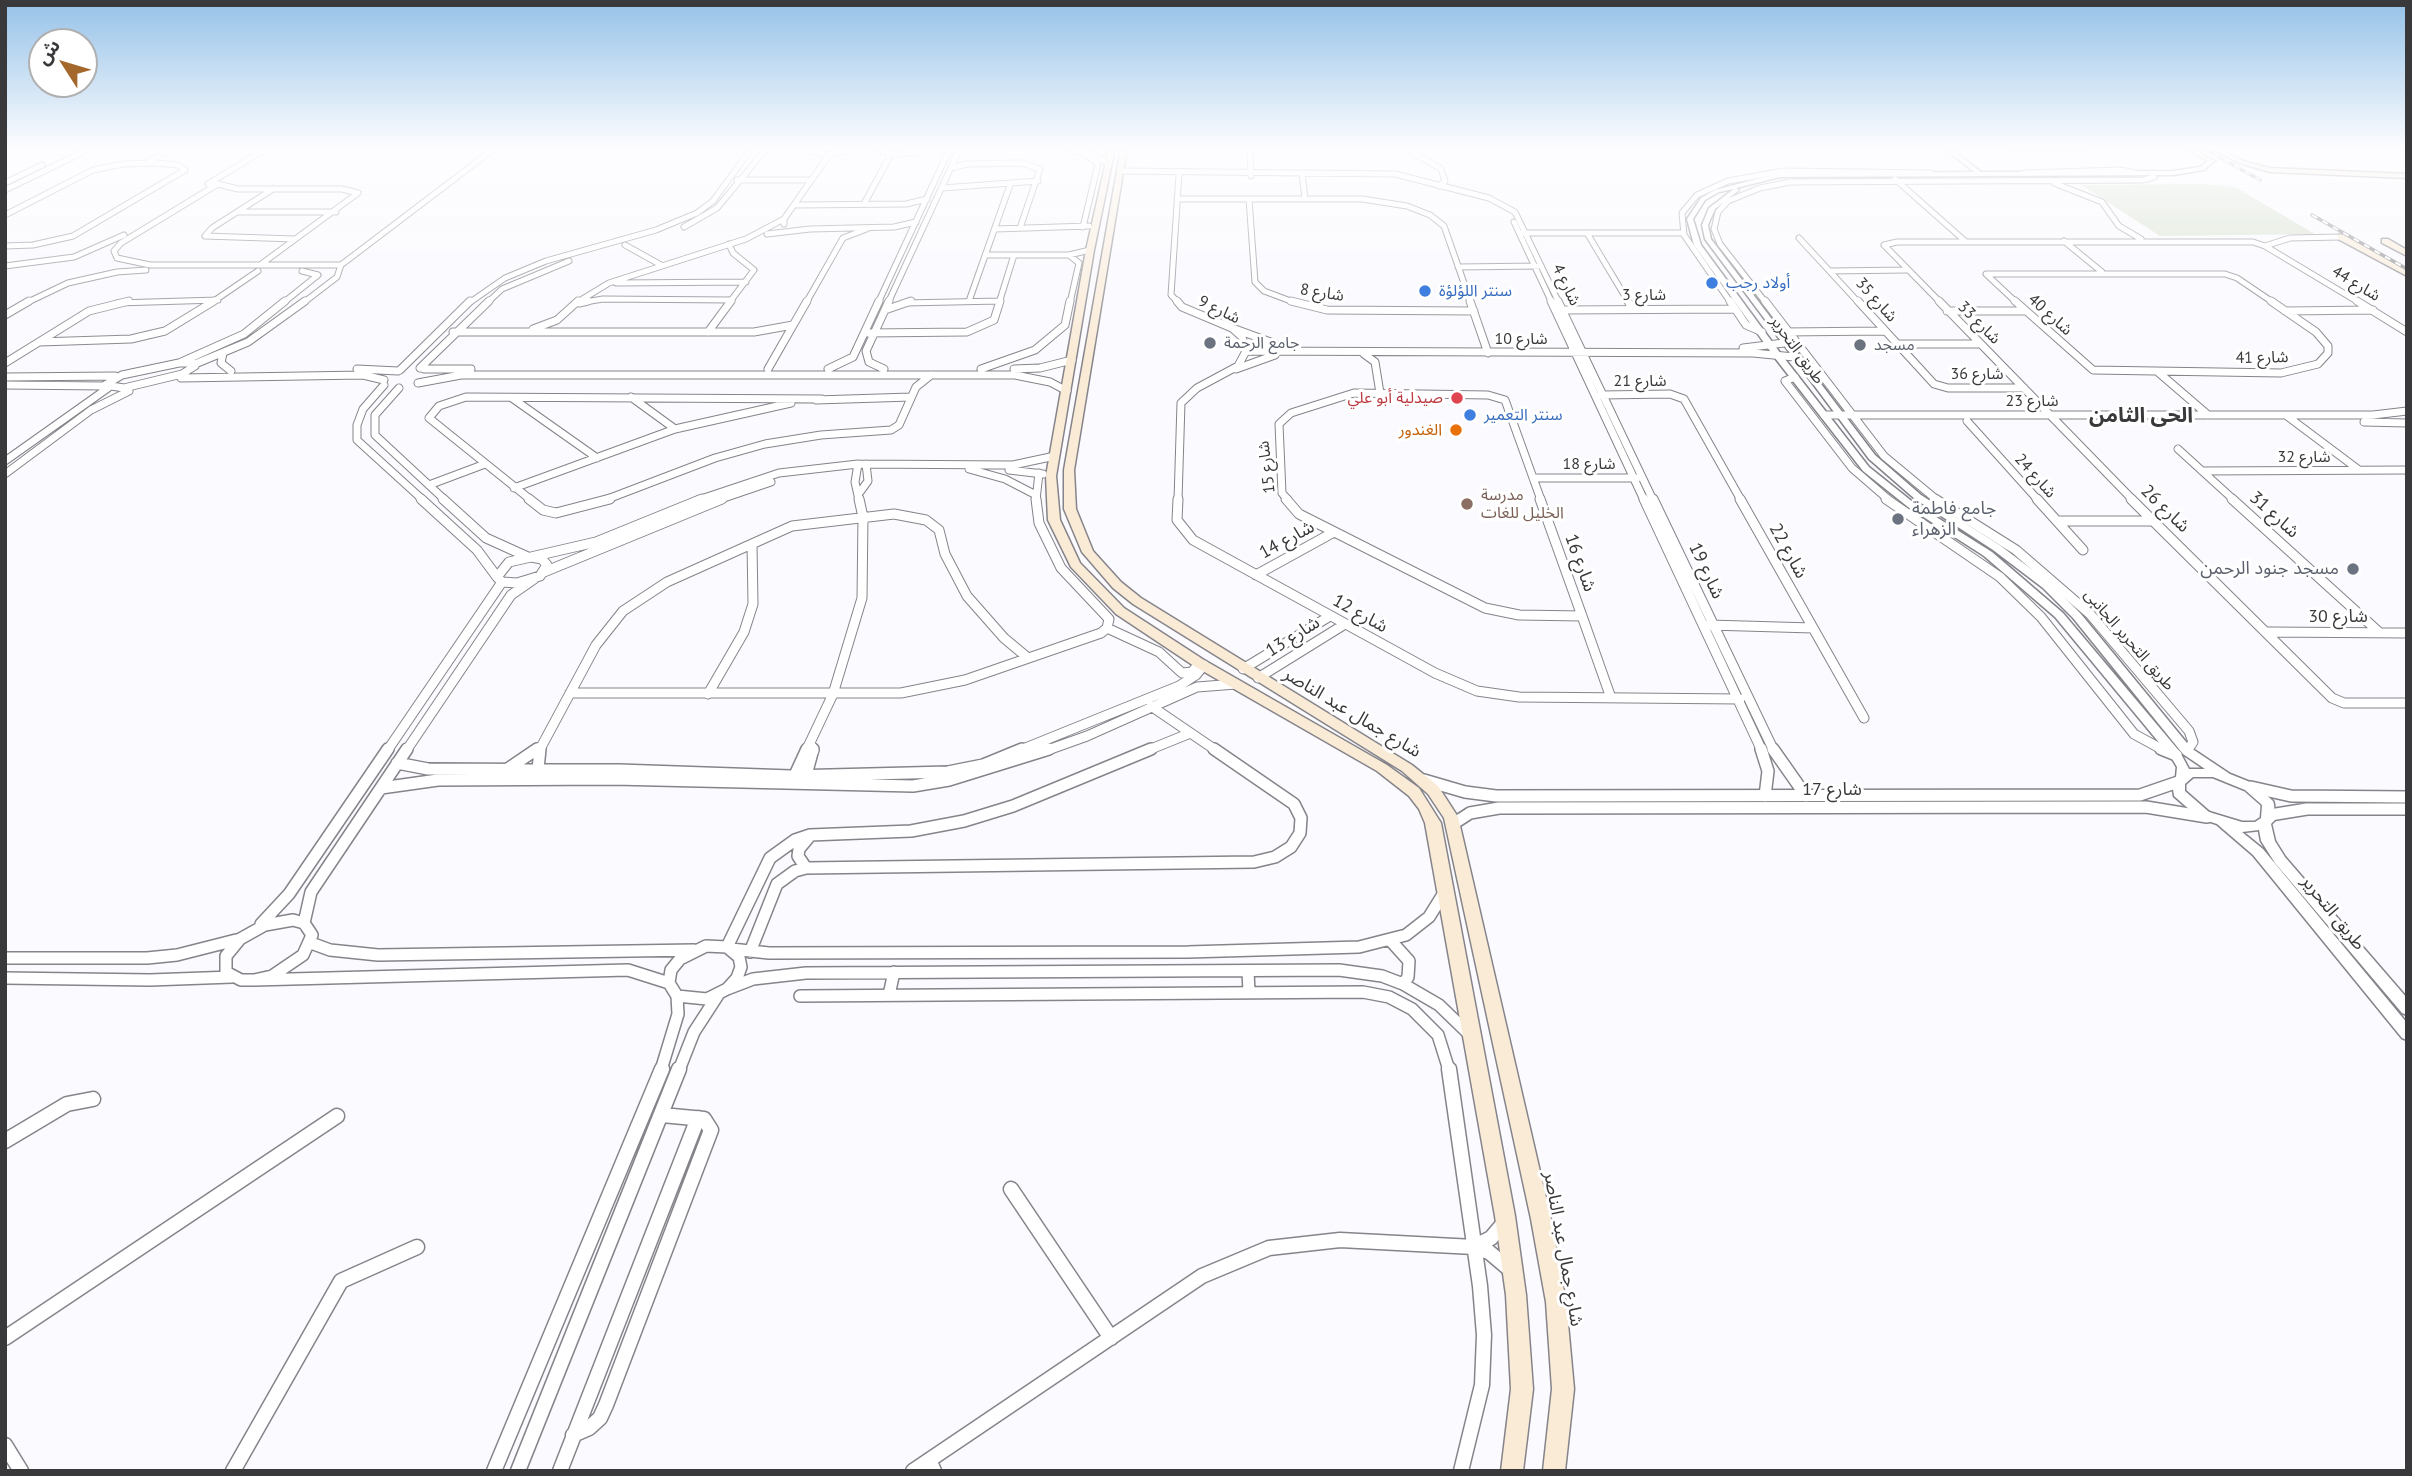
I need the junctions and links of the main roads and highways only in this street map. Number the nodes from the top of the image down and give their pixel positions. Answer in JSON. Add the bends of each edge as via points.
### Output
{"nodes":[{"id":1,"x":1093,"y":217,"type":"edge"},
{"id":2,"x":1106,"y":217,"type":"edge"},
{"id":3,"x":2341,"y":237,"type":"road end"},
{"id":4,"x":2385,"y":241,"type":"dead end"},
{"id":5,"x":2407,"y":254,"type":"edge"},
{"id":6,"x":2407,"y":274,"type":"edge"},
{"id":7,"x":1090,"y":294,"type":"junction"},
{"id":8,"x":1512,"y":1471,"type":"edge"},
{"id":9,"x":1554,"y":1471,"type":"edge"}],
"edges":[{"from":1,"to":7,"type":"main road","name":"شارع جمال عبد الناصر","via":[[1089,226]]},
{"from":2,"to":7,"type":"main road","name":"شارع جمال عبد الناصر"},
{"from":3,"to":6,"type":"main road"},
{"from":4,"to":5,"type":"main road"},
{"from":7,"to":8,"type":"main road","name":"شارع جمال عبد الناصر","via":[[1072,360],[1055,456],[1045,475],[1058,532],[1087,580],[1120,611],[1201,664],[1382,768],[1414,792],[1433,823],[1514,1276],[1522,1389]]},
{"from":7,"to":9,"type":"main road","name":"شارع جمال عبد الناصر","via":[[1069,470],[1070,509],[1079,535],[1101,568],[1137,601],[1420,779],[1443,803],[1453,824],[1556,1302],[1563,1389]]}]}
